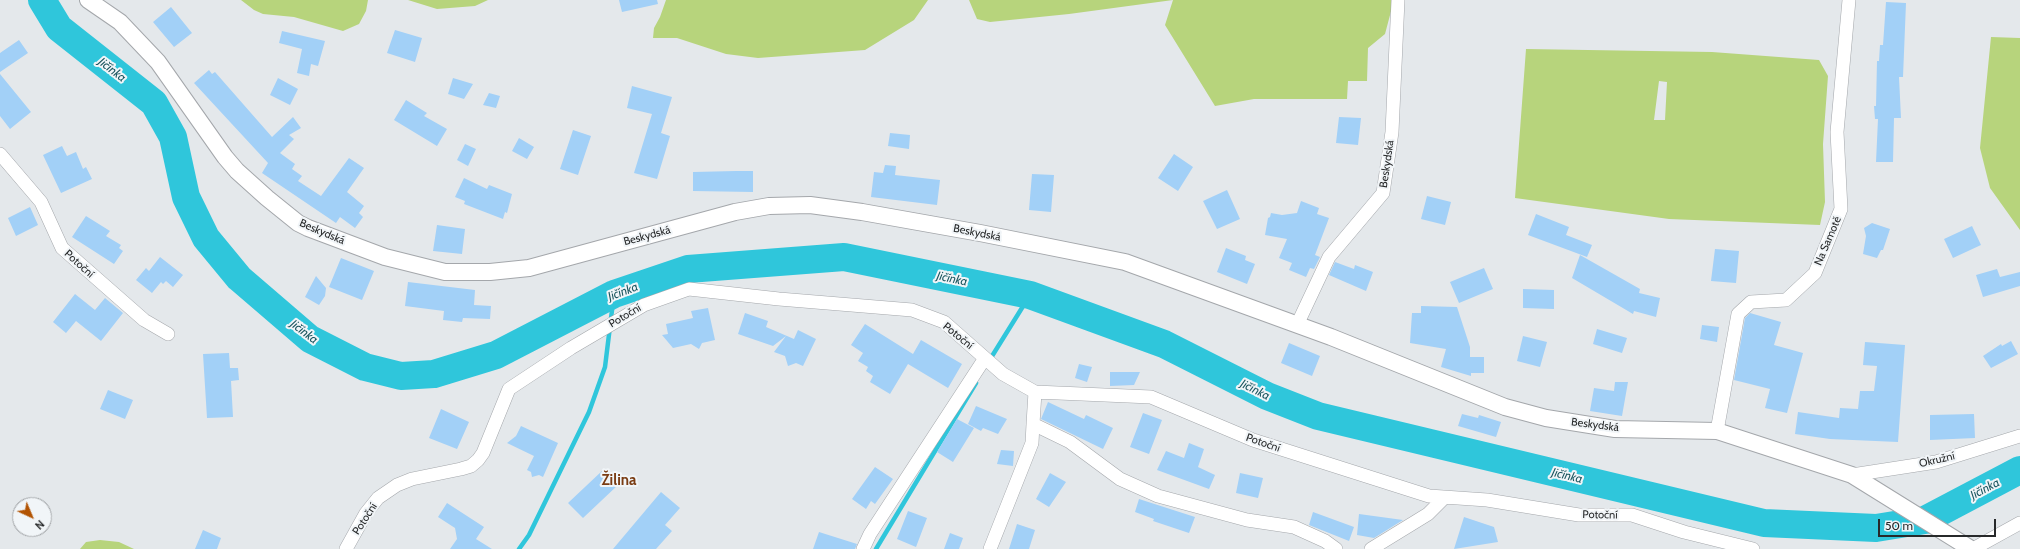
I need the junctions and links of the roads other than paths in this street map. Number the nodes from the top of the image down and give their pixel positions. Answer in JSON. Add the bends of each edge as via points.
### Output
{"nodes":[{"id":1,"x":88,"y":0,"type":"edge"},
{"id":2,"x":1398,"y":0,"type":"edge"},
{"id":3,"x":1849,"y":0,"type":"edge"},
{"id":4,"x":0,"y":154,"type":"edge"},
{"id":5,"x":1298,"y":325,"type":"junction"},
{"id":6,"x":168,"y":334,"type":"dead end"},
{"id":7,"x":985,"y":358,"type":"junction"},
{"id":8,"x":1035,"y":392,"type":"junction"},
{"id":9,"x":1034,"y":424,"type":"junction"},
{"id":10,"x":1717,"y":431,"type":"junction"},
{"id":11,"x":2020,"y":436,"type":"edge"},
{"id":12,"x":1852,"y":475,"type":"junction"},
{"id":13,"x":1444,"y":498,"type":"junction"},
{"id":14,"x":2020,"y":523,"type":"edge"},
{"id":15,"x":346,"y":549,"type":"edge"},
{"id":16,"x":863,"y":549,"type":"edge"},
{"id":17,"x":990,"y":549,"type":"edge"},
{"id":18,"x":1336,"y":549,"type":"edge"},
{"id":19,"x":1371,"y":549,"type":"edge"},
{"id":20,"x":1754,"y":549,"type":"edge"},
{"id":21,"x":1972,"y":549,"type":"edge"}],
"edges":[{"from":1,"to":5,"type":"street","name":"Beskydská","via":[[120,22],[158,62],[236,171],[267,198],[298,223],[384,257],[445,272],[490,272],[529,268],[735,212],[769,206],[810,205],[862,212],[1125,262]]},
{"from":2,"to":5,"type":"street","name":"Beskydská","via":[[1392,132],[1383,193],[1329,257]]},
{"from":3,"to":10,"type":"street","name":"Na Samotě","via":[[1837,132],[1841,209],[1814,272],[1786,300],[1751,302],[1738,314]]},
{"from":4,"to":6,"type":"street","name":"Potoční","via":[[42,202],[62,248],[144,320]]},
{"from":5,"to":10,"type":"street","name":"Beskydská","via":[[1505,407],[1546,418],[1615,429]]},
{"from":7,"to":8,"type":"street","name":"Potoční","via":[[1003,374]]},
{"from":7,"to":15,"type":"street","name":"Potoční","via":[[944,322],[912,310],[690,289],[644,305],[571,348],[509,389],[478,460],[461,469],[412,479],[397,485],[378,498],[366,513]]},
{"from":7,"to":16,"type":"street","via":[[870,534]]},
{"from":8,"to":9,"type":"street"},
{"from":8,"to":13,"type":"street","name":"Potoční","via":[[1151,397],[1253,440],[1428,496]]},
{"from":9,"to":17,"type":"street","via":[[1032,443]]},
{"from":9,"to":18,"type":"street","via":[[1070,442],[1120,479],[1158,496],[1248,520],[1294,527]]},
{"from":10,"to":12,"type":"street","name":"Beskydská"},
{"from":11,"to":12,"type":"street","name":"Okružní","via":[[1936,462]]},
{"from":12,"to":21,"type":"street","name":"Beskydská"},
{"from":13,"to":19,"type":"street","via":[[1428,514]]},
{"from":13,"to":20,"type":"street","name":"Potoční","via":[[1487,500],[1579,515],[1632,515],[1684,532]]},
{"from":14,"to":21,"type":"street"}]}
